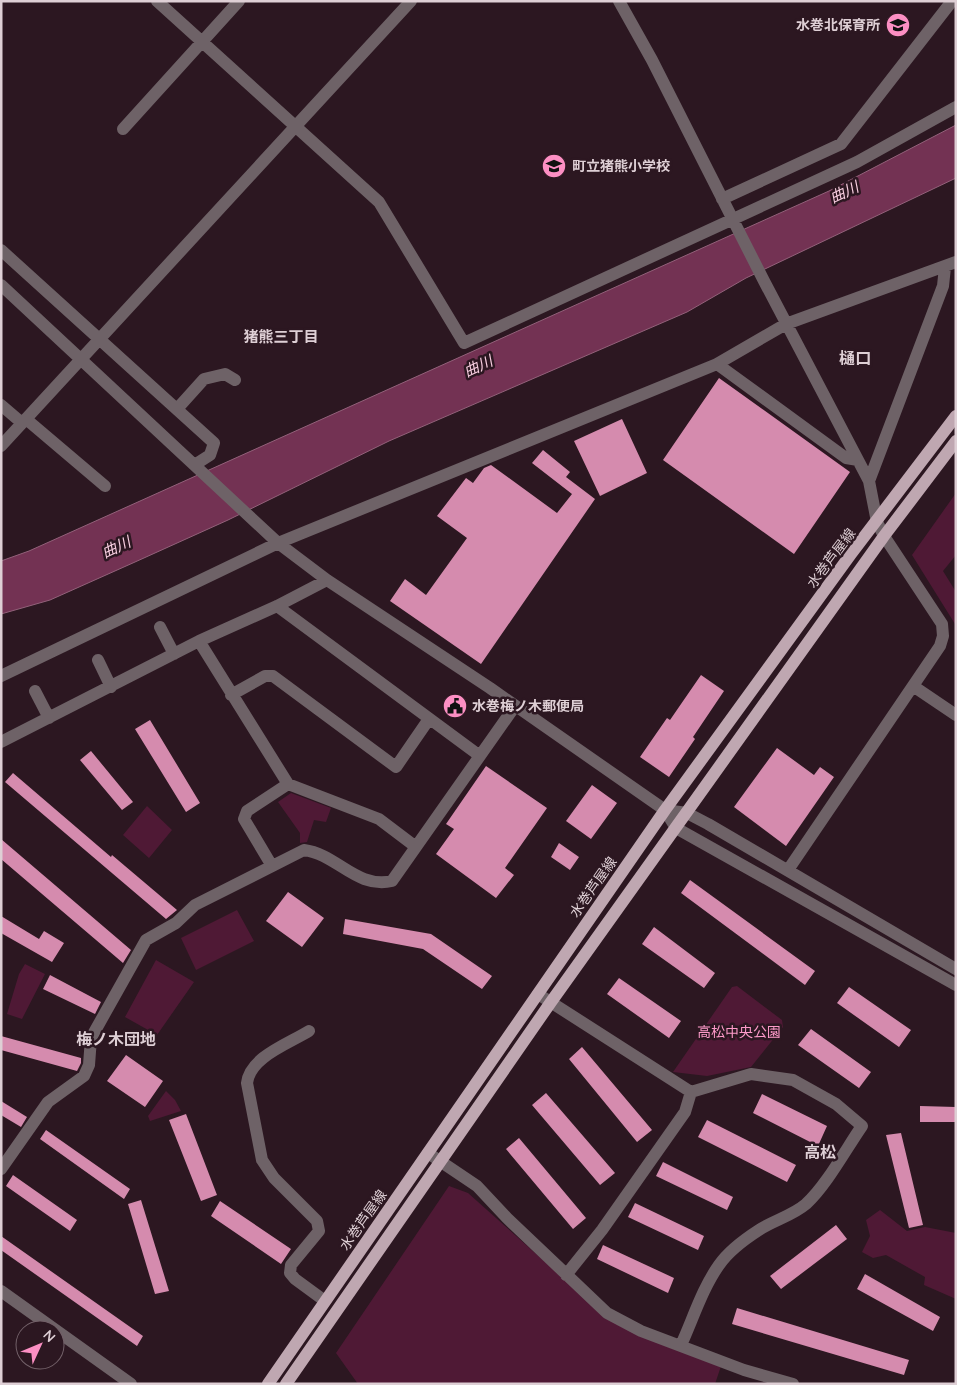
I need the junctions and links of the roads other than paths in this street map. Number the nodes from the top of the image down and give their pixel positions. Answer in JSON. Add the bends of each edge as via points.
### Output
{"nodes":[{"id":1,"x":157,"y":1,"type":"edge"},
{"id":2,"x":239,"y":1,"type":"edge"},
{"id":3,"x":410,"y":1,"type":"edge"},
{"id":4,"x":619,"y":1,"type":"edge"},
{"id":5,"x":952,"y":1,"type":"edge"},
{"id":6,"x":201,"y":42,"type":"junction"},
{"id":7,"x":956,"y":107,"type":"edge"},
{"id":8,"x":294,"y":126,"type":"junction"},
{"id":9,"x":123,"y":129,"type":"dead end"},
{"id":10,"x":722,"y":199,"type":"junction"},
{"id":11,"x":733,"y":218,"type":"junction"},
{"id":12,"x":1,"y":250,"type":"edge"},
{"id":13,"x":950,"y":264,"type":"edge"},
{"id":14,"x":1,"y":285,"type":"edge"},
{"id":15,"x":786,"y":324,"type":"junction"},
{"id":16,"x":99,"y":338,"type":"junction"},
{"id":17,"x":80,"y":359,"type":"junction"},
{"id":18,"x":717,"y":364,"type":"junction"},
{"id":19,"x":235,"y":380,"type":"dead end"},
{"id":20,"x":1,"y":405,"type":"edge"},
{"id":21,"x":177,"y":409,"type":"junction"},
{"id":22,"x":956,"y":416,"type":"edge"},
{"id":23,"x":24,"y":421,"type":"junction"},
{"id":24,"x":956,"y":441,"type":"edge"},
{"id":25,"x":1,"y":446,"type":"edge"},
{"id":26,"x":858,"y":460,"type":"junction"},
{"id":27,"x":198,"y":467,"type":"junction"},
{"id":28,"x":869,"y":481,"type":"junction"},
{"id":29,"x":106,"y":486,"type":"dead end"},
{"id":30,"x":877,"y":522,"type":"junction"},
{"id":31,"x":884,"y":536,"type":"junction"},
{"id":32,"x":278,"y":543,"type":"junction"},
{"id":33,"x":327,"y":580,"type":"junction"},
{"id":34,"x":277,"y":606,"type":"junction"},
{"id":35,"x":160,"y":627,"type":"dead end"},
{"id":36,"x":199,"y":641,"type":"junction"},
{"id":37,"x":174,"y":654,"type":"junction"},
{"id":38,"x":98,"y":660,"type":"dead end"},
{"id":39,"x":1,"y":676,"type":"edge"},
{"id":40,"x":913,"y":686,"type":"junction"},
{"id":41,"x":111,"y":687,"type":"junction"},
{"id":42,"x":35,"y":691,"type":"dead end"},
{"id":43,"x":231,"y":695,"type":"junction"},
{"id":44,"x":515,"y":706,"type":"junction"},
{"id":45,"x":956,"y":715,"type":"edge"},
{"id":46,"x":49,"y":718,"type":"junction"},
{"id":47,"x":429,"y":719,"type":"junction"},
{"id":48,"x":3,"y":736,"type":"edge"},
{"id":49,"x":480,"y":756,"type":"junction"},
{"id":50,"x":288,"y":784,"type":"junction"},
{"id":51,"x":665,"y":810,"type":"junction"},
{"id":52,"x":687,"y":813,"type":"junction"},
{"id":53,"x":676,"y":828,"type":"junction"},
{"id":54,"x":416,"y":847,"type":"junction"},
{"id":55,"x":272,"y":866,"type":"junction"},
{"id":56,"x":788,"y":870,"type":"junction"},
{"id":57,"x":956,"y":969,"type":"edge"},
{"id":58,"x":956,"y":985,"type":"edge"},
{"id":59,"x":538,"y":994,"type":"junction"},
{"id":60,"x":551,"y":1002,"type":"junction"},
{"id":61,"x":309,"y":1031,"type":"dead end"},
{"id":62,"x":691,"y":1092,"type":"junction"},
{"id":63,"x":428,"y":1153,"type":"junction"},
{"id":64,"x":440,"y":1161,"type":"junction"},
{"id":65,"x":1,"y":1169,"type":"edge"},
{"id":66,"x":566,"y":1275,"type":"junction"},
{"id":67,"x":1,"y":1292,"type":"edge"},
{"id":68,"x":325,"y":1302,"type":"junction"},
{"id":69,"x":682,"y":1345,"type":"junction"},
{"id":70,"x":131,"y":1384,"type":"edge"},
{"id":71,"x":268,"y":1384,"type":"edge"},
{"id":72,"x":286,"y":1384,"type":"edge"},
{"id":73,"x":793,"y":1384,"type":"edge"}],
"edges":[{"from":1,"to":6,"type":"street"},
{"from":2,"to":6,"type":"street"},
{"from":3,"to":8,"type":"street"},
{"from":4,"to":10,"type":"street"},
{"from":5,"to":10,"type":"street","via":[[840,144]]},
{"from":6,"to":8,"type":"street"},
{"from":6,"to":9,"type":"street"},
{"from":7,"to":11,"type":"street","via":[[857,162]]},
{"from":8,"to":11,"type":"street","via":[[379,202],[464,343]]},
{"from":8,"to":16,"type":"street"},
{"from":10,"to":11,"type":"street"},
{"from":11,"to":15,"type":"street"},
{"from":12,"to":16,"type":"street"},
{"from":13,"to":15,"type":"street"},
{"from":13,"to":28,"type":"street"},
{"from":14,"to":17,"type":"street"},
{"from":15,"to":18,"type":"street"},
{"from":15,"to":26,"type":"street"},
{"from":16,"to":17,"type":"street"},
{"from":16,"to":21,"type":"street"},
{"from":17,"to":23,"type":"street"},
{"from":17,"to":27,"type":"street"},
{"from":18,"to":26,"type":"street","via":[[846,458]]},
{"from":18,"to":32,"type":"street"},
{"from":19,"to":21,"type":"street","via":[[225,374],[204,379]]},
{"from":20,"to":23,"type":"street"},
{"from":21,"to":27,"type":"street","via":[[214,444],[210,456]]},
{"from":22,"to":30,"type":"main road","name":"水巻芦屋線"},
{"from":23,"to":25,"type":"street"},
{"from":23,"to":29,"type":"street"},
{"from":24,"to":31,"type":"main road"},
{"from":26,"to":28,"type":"street"},
{"from":27,"to":32,"type":"street"},
{"from":28,"to":30,"type":"street"},
{"from":30,"to":31,"type":"street"},
{"from":30,"to":51,"type":"main road","name":"水巻芦屋線"},
{"from":31,"to":40,"type":"street","via":[[942,624],[940,646]]},
{"from":31,"to":52,"type":"main road"},
{"from":32,"to":33,"type":"street"},
{"from":32,"to":39,"type":"street"},
{"from":33,"to":34,"type":"street"},
{"from":33,"to":44,"type":"street"},
{"from":34,"to":36,"type":"street"},
{"from":34,"to":47,"type":"street"},
{"from":35,"to":37,"type":"street"},
{"from":36,"to":37,"type":"street"},
{"from":36,"to":43,"type":"street"},
{"from":37,"to":41,"type":"street"},
{"from":38,"to":41,"type":"street"},
{"from":40,"to":45,"type":"street"},
{"from":40,"to":56,"type":"street"},
{"from":41,"to":46,"type":"street"},
{"from":42,"to":46,"type":"street"},
{"from":43,"to":47,"type":"street","via":[[265,676],[273,676],[396,767]]},
{"from":43,"to":50,"type":"street"},
{"from":44,"to":49,"type":"street"},
{"from":44,"to":51,"type":"street"},
{"from":46,"to":48,"type":"street"},
{"from":47,"to":49,"type":"street"},
{"from":49,"to":54,"type":"street"},
{"from":50,"to":54,"type":"street","via":[[379,819]]},
{"from":50,"to":55,"type":"street","via":[[247,811],[244,818]]},
{"from":51,"to":52,"type":"street"},
{"from":51,"to":53,"type":"street"},
{"from":51,"to":59,"type":"main road","name":"水巻芦屋線"},
{"from":52,"to":53,"type":"main road"},
{"from":52,"to":56,"type":"street"},
{"from":53,"to":58,"type":"street"},
{"from":53,"to":60,"type":"main road"},
{"from":54,"to":55,"type":"street","via":[[392,881],[382,883],[365,881],[318,852],[304,850]]},
{"from":55,"to":65,"type":"street","via":[[195,905],[176,923],[146,940],[91,1038],[89,1065],[84,1076],[48,1102]]},
{"from":56,"to":57,"type":"street"},
{"from":59,"to":60,"type":"street"},
{"from":59,"to":63,"type":"main road","name":"水巻芦屋線"},
{"from":60,"to":62,"type":"street"},
{"from":60,"to":64,"type":"main road"},
{"from":61,"to":68,"type":"street","via":[[256,1063],[248,1074],[247,1083],[262,1160],[274,1178],[317,1221],[319,1231],[291,1265],[290,1273]]},
{"from":62,"to":66,"type":"street","via":[[685,1112],[602,1230]]},
{"from":62,"to":69,"type":"street","via":[[752,1074],[794,1080],[836,1104],[862,1126],[807,1203],[759,1230],[719,1265]]},
{"from":63,"to":64,"type":"street"},
{"from":63,"to":68,"type":"main road","name":"水巻芦屋線"},
{"from":64,"to":66,"type":"street","via":[[477,1186]]},
{"from":64,"to":72,"type":"main road"},
{"from":66,"to":69,"type":"street","via":[[607,1313],[641,1331]]},
{"from":67,"to":70,"type":"street"},
{"from":68,"to":71,"type":"main road","name":"水巻芦屋線"},
{"from":69,"to":73,"type":"street","via":[[744,1370]]}]}
